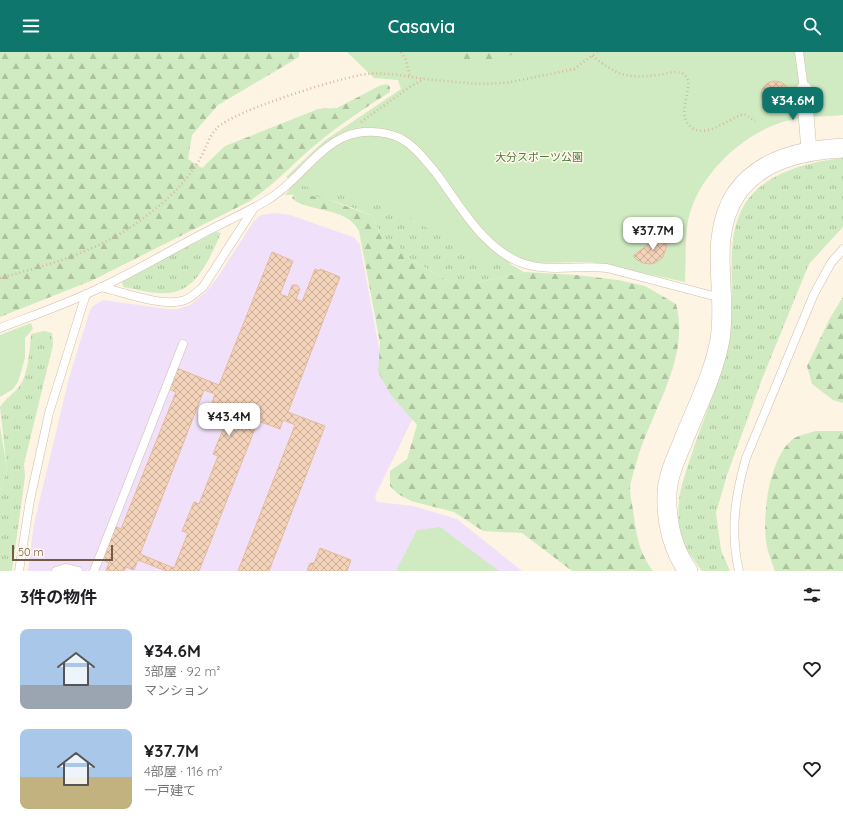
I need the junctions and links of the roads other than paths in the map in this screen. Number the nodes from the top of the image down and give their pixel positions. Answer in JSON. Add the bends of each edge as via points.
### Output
{"nodes":[{"id":1,"x":799,"y":52,"type":"edge"},
{"id":2,"x":804,"y":89,"type":"joint"},
{"id":3,"x":843,"y":148,"type":"edge"},
{"id":4,"x":809,"y":151,"type":"junction"},
{"id":5,"x":255,"y":207,"type":"junction"},
{"id":6,"x":843,"y":249,"type":"edge"},
{"id":7,"x":101,"y":287,"type":"junction"},
{"id":8,"x":86,"y":294,"type":"junction"},
{"id":9,"x":722,"y":298,"type":"junction"},
{"id":10,"x":0,"y":328,"type":"edge"},
{"id":11,"x":183,"y":344,"type":"dead end"},
{"id":12,"x":19,"y":571,"type":"edge"},
{"id":13,"x":56,"y":571,"type":"edge"},
{"id":14,"x":78,"y":571,"type":"edge"},
{"id":15,"x":94,"y":571,"type":"edge"},
{"id":16,"x":688,"y":571,"type":"edge"},
{"id":17,"x":739,"y":571,"type":"edge"}],
"edges":[{"from":1,"to":2,"type":"lane"},
{"from":2,"to":4,"type":"street"},
{"from":3,"to":4,"type":"street"},
{"from":4,"to":9,"type":"street","via":[[780,159],[765,168],[743,186],[732,201],[724,218],[720,237]]},
{"from":5,"to":7,"type":"lane"},
{"from":5,"to":7,"type":"lane","via":[[203,287],[189,298],[164,302]]},
{"from":5,"to":9,"type":"lane","via":[[279,192],[328,148],[343,138],[362,132],[389,134],[409,144],[418,152],[486,240],[513,259],[536,266],[607,268]]},
{"from":6,"to":17,"type":"lane","via":[[831,263],[814,294],[746,458],[735,506],[734,541]]},
{"from":7,"to":8,"type":"lane"},
{"from":8,"to":10,"type":"lane"},
{"from":8,"to":12,"type":"lane","via":[[48,420],[30,500]]},
{"from":9,"to":16,"type":"street","via":[[721,327],[716,354],[673,468],[667,493],[671,537]]},
{"from":11,"to":15,"type":"lane"},
{"from":13,"to":14,"type":"lane","via":[[65,568]]}]}
